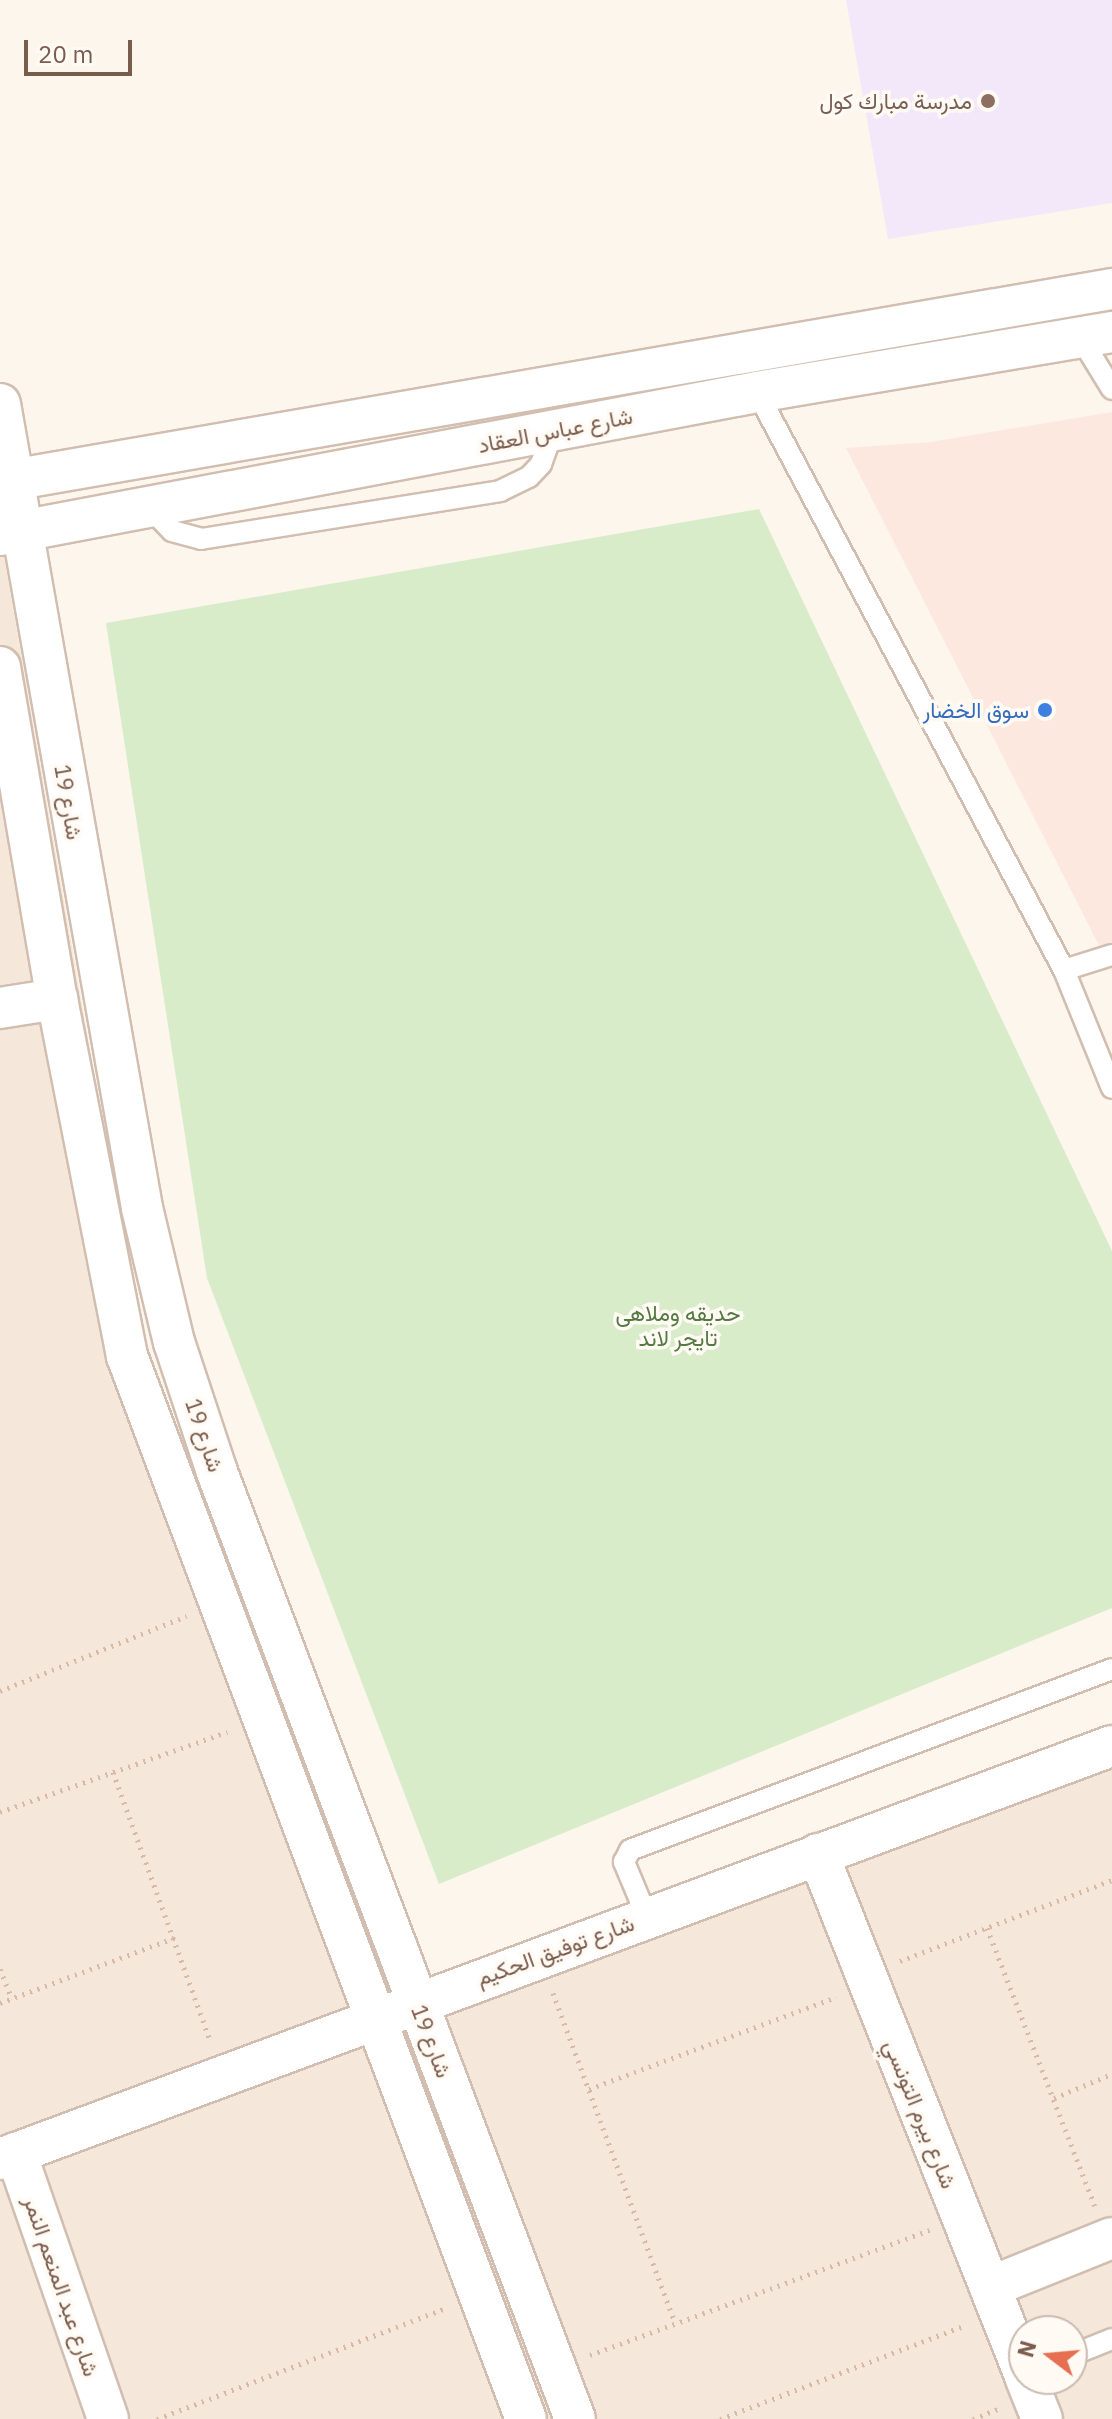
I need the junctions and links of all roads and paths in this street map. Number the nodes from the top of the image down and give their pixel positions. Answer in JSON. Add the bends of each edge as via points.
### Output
{"nodes":[{"id":1,"x":1112,"y":289,"type":"edge"},
{"id":2,"x":1096,"y":335,"type":"edge"},
{"id":3,"x":1112,"y":389,"type":"edge"},
{"id":4,"x":757,"y":392,"type":"junction"},
{"id":5,"x":0,"y":404,"type":"edge"},
{"id":6,"x":7,"y":481,"type":"edge"},
{"id":7,"x":10,"y":534,"type":"edge"},
{"id":8,"x":0,"y":667,"type":"edge"},
{"id":9,"x":1112,"y":955,"type":"edge"},
{"id":10,"x":1064,"y":970,"type":"junction"},
{"id":11,"x":57,"y":999,"type":"junction"},
{"id":12,"x":0,"y":1008,"type":"edge"},
{"id":13,"x":1112,"y":1088,"type":"edge"},
{"id":14,"x":218,"y":1604,"type":"junction"},
{"id":15,"x":1112,"y":1669,"type":"edge"},
{"id":16,"x":0,"y":1691,"type":"edge"},
{"id":17,"x":262,"y":1719,"type":"junction"},
{"id":18,"x":1112,"y":1746,"type":"edge"},
{"id":19,"x":113,"y":1772,"type":"junction"},
{"id":20,"x":0,"y":1812,"type":"edge"},
{"id":21,"x":818,"y":1854,"type":"junction"},
{"id":22,"x":1112,"y":1880,"type":"edge"},
{"id":23,"x":647,"y":1917,"type":"junction"},
{"id":24,"x":987,"y":1928,"type":"junction"},
{"id":25,"x":174,"y":1938,"type":"junction"},
{"id":26,"x":539,"y":1956,"type":"junction"},
{"id":27,"x":0,"y":1969,"type":"edge"},
{"id":28,"x":868,"y":1980,"type":"junction"},
{"id":29,"x":12,"y":1999,"type":"junction"},
{"id":30,"x":417,"y":2001,"type":"junction"},
{"id":31,"x":0,"y":2003,"type":"edge"},
{"id":32,"x":375,"y":2016,"type":"junction"},
{"id":33,"x":222,"y":2074,"type":"junction"},
{"id":34,"x":1112,"y":2074,"type":"edge"},
{"id":35,"x":589,"y":2089,"type":"junction"},
{"id":36,"x":1053,"y":2098,"type":"junction"},
{"id":37,"x":8,"y":2156,"type":"edge"},
{"id":38,"x":962,"y":2218,"type":"junction"},
{"id":39,"x":1110,"y":2239,"type":"edge"},
{"id":40,"x":480,"y":2294,"type":"junction"},
{"id":41,"x":994,"y":2300,"type":"junction"},
{"id":42,"x":675,"y":2322,"type":"junction"},
{"id":43,"x":1008,"y":2334,"type":"edge"},
{"id":44,"x":1112,"y":2339,"type":"edge"},
{"id":45,"x":1088,"y":2349,"type":"edge"},
{"id":46,"x":555,"y":2368,"type":"junction"},
{"id":47,"x":1032,"y":2395,"type":"edge"},
{"id":48,"x":724,"y":2418,"type":"edge"},
{"id":49,"x":108,"y":2419,"type":"edge"},
{"id":50,"x":157,"y":2419,"type":"edge"},
{"id":51,"x":526,"y":2419,"type":"edge"},
{"id":52,"x":575,"y":2419,"type":"edge"},
{"id":53,"x":1042,"y":2419,"type":"edge"}],
"edges":[{"from":1,"to":6,"type":"street","name":"شارع عباس العقاد"},
{"from":2,"to":3,"type":"lane"},
{"from":2,"to":4,"type":"street","name":"شارع عباس العقاد"},
{"from":4,"to":7,"type":"street","name":"شارع عباس العقاد"},
{"from":4,"to":10,"type":"lane"},
{"from":5,"to":6,"type":"street","name":"شارع 19"},
{"from":6,"to":7,"type":"street","name":"شارع 19"},
{"from":7,"to":30,"type":"street","name":"شارع 19","via":[[142,1208],[174,1342],[217,1472]]},
{"from":8,"to":11,"type":"street","name":"شارع 19"},
{"from":9,"to":10,"type":"lane"},
{"from":10,"to":13,"type":"lane"},
{"from":11,"to":12,"type":"street"},
{"from":11,"to":14,"type":"street","name":"شارع 19","via":[[127,1356]]},
{"from":14,"to":16,"type":"path"},
{"from":14,"to":17,"type":"street","name":"شارع 19"},
{"from":15,"to":23,"type":"lane","via":[[630,1850],[624,1862]]},
{"from":17,"to":19,"type":"path"},
{"from":17,"to":32,"type":"street","name":"شارع 19"},
{"from":18,"to":21,"type":"street","name":"شارع توفيق الحكيم"},
{"from":19,"to":20,"type":"path"},
{"from":19,"to":25,"type":"path"},
{"from":21,"to":23,"type":"street","name":"شارع توفيق الحكيم"},
{"from":21,"to":28,"type":"street","name":"شارع بيرم التونسي"},
{"from":22,"to":24,"type":"path"},
{"from":23,"to":26,"type":"street","name":"شارع توفيق الحكيم"},
{"from":24,"to":28,"type":"path"},
{"from":24,"to":36,"type":"path"},
{"from":25,"to":29,"type":"path"},
{"from":25,"to":33,"type":"path"},
{"from":26,"to":30,"type":"street","name":"شارع توفيق الحكيم"},
{"from":26,"to":35,"type":"path"},
{"from":27,"to":29,"type":"path"},
{"from":28,"to":35,"type":"path"},
{"from":28,"to":38,"type":"street","name":"شارع بيرم التونسي"},
{"from":29,"to":31,"type":"path"},
{"from":30,"to":32,"type":"street","name":"شارع توفيق الحكيم"},
{"from":30,"to":46,"type":"street","name":"شارع 19"},
{"from":32,"to":33,"type":"street","name":"شارع توفيق الحكيم"},
{"from":32,"to":40,"type":"street","name":"شارع 19"},
{"from":33,"to":37,"type":"street","name":"شارع توفيق الحكيم"},
{"from":34,"to":36,"type":"path"},
{"from":35,"to":42,"type":"path"},
{"from":36,"to":39,"type":"path"},
{"from":37,"to":49,"type":"street","name":"شارع عبد المنعم النمر"},
{"from":38,"to":41,"type":"street","name":"شارع بيرم التونسي"},
{"from":38,"to":42,"type":"path"},
{"from":39,"to":41,"type":"street"},
{"from":40,"to":50,"type":"path"},
{"from":40,"to":51,"type":"street","name":"شارع 19"},
{"from":41,"to":43,"type":"street","name":"شارع بيرم التونسي"},
{"from":41,"to":48,"type":"path"},
{"from":42,"to":46,"type":"path"},
{"from":44,"to":45,"type":"lane"},
{"from":46,"to":52,"type":"street","name":"شارع 19"},
{"from":47,"to":53,"type":"street"}]}
